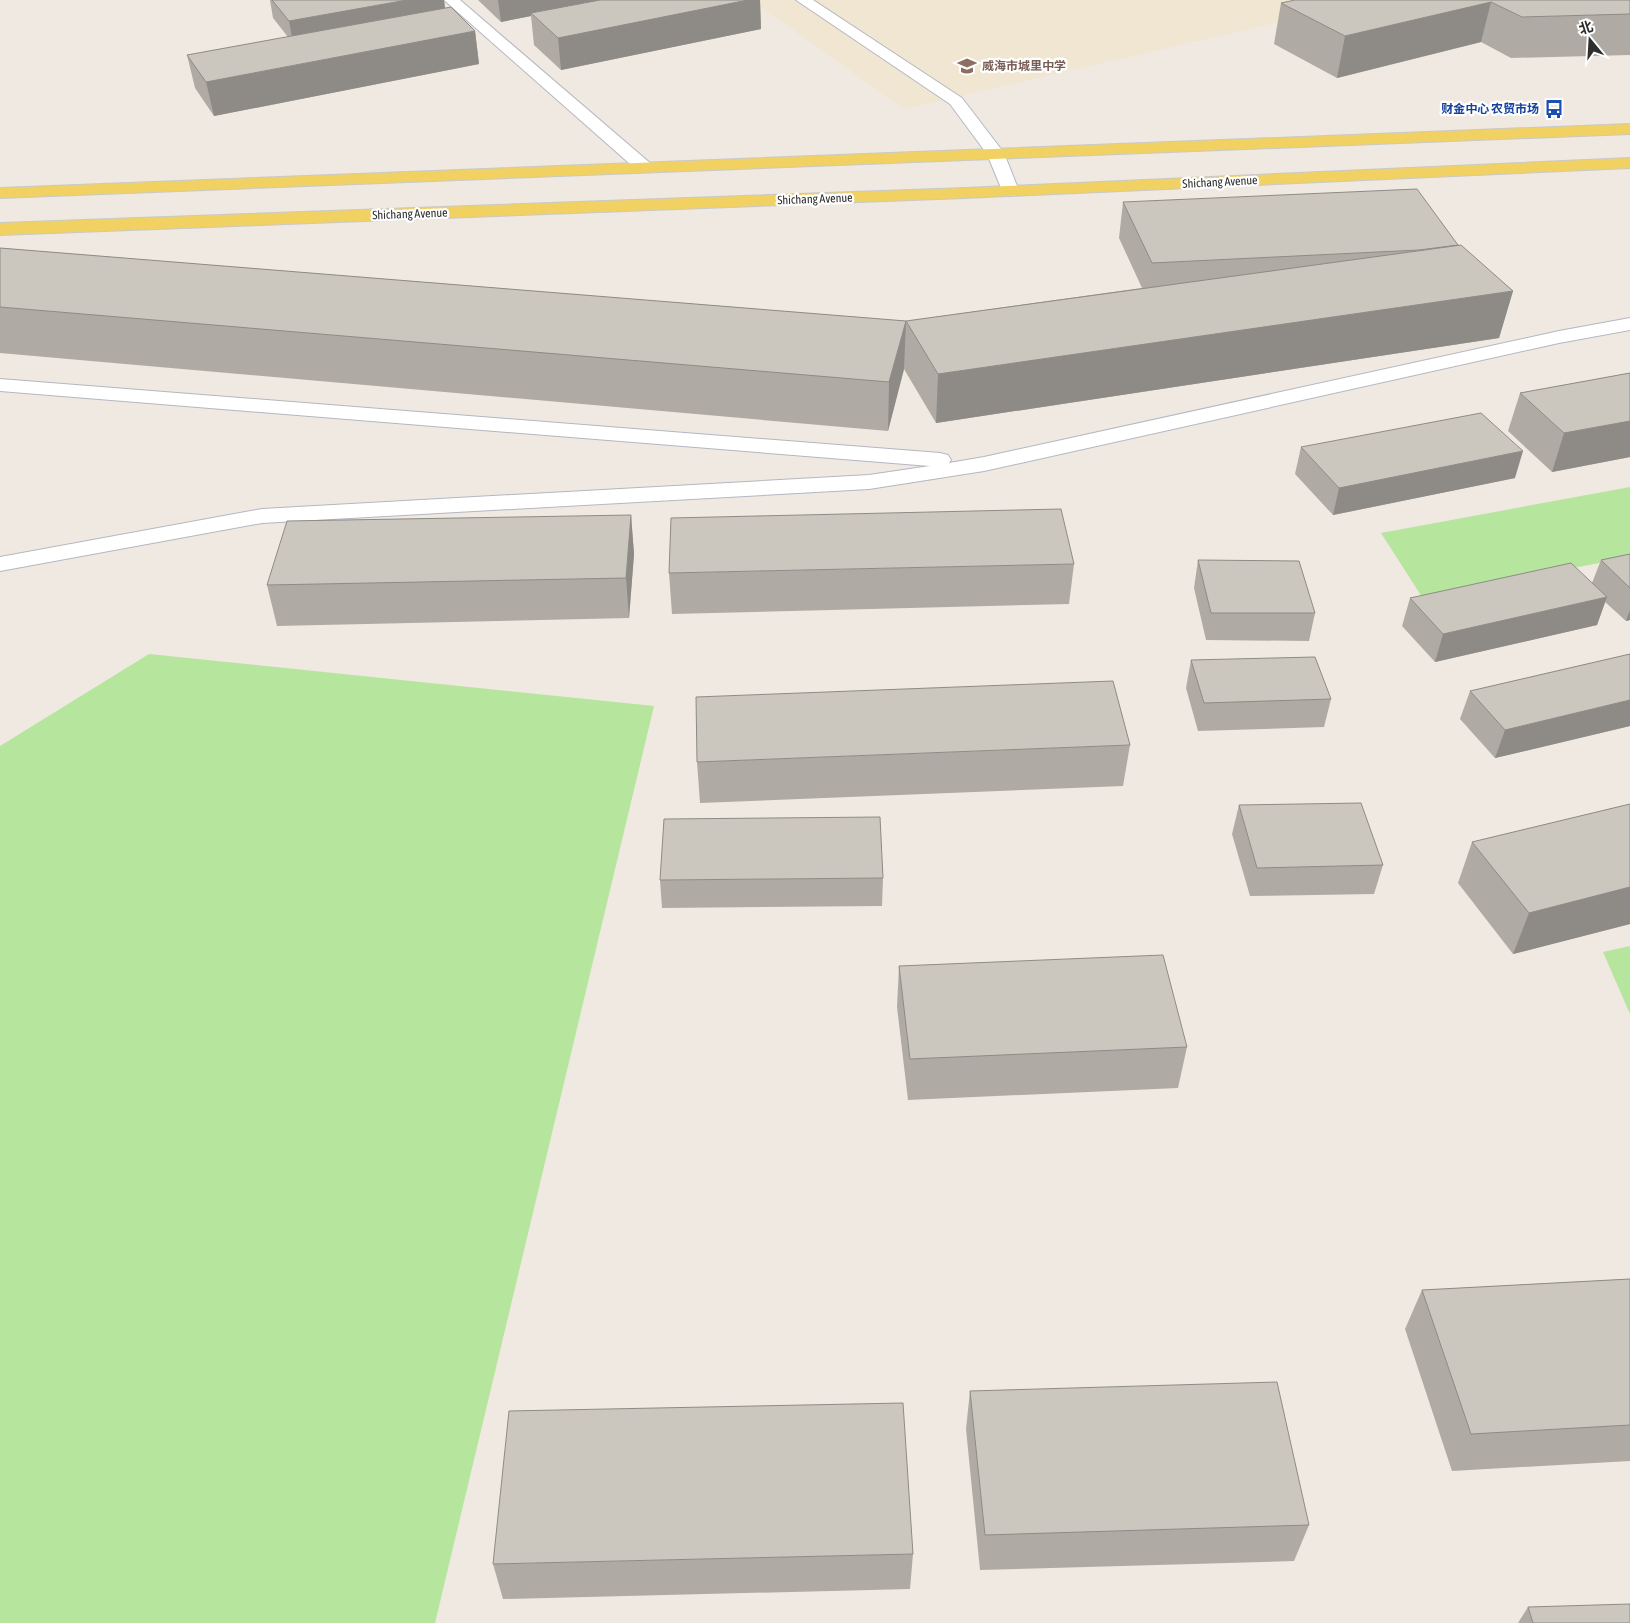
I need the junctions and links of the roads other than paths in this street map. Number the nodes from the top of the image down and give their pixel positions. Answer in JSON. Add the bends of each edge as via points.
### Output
{"nodes":[{"id":1,"x":451,"y":0,"type":"edge"},
{"id":2,"x":803,"y":0,"type":"edge"},
{"id":3,"x":1630,"y":129,"type":"edge"},
{"id":4,"x":995,"y":153,"type":"junction"},
{"id":5,"x":1630,"y":163,"type":"edge"},
{"id":6,"x":644,"y":167,"type":"junction"},
{"id":7,"x":1010,"y":191,"type":"junction"},
{"id":8,"x":0,"y":193,"type":"edge"},
{"id":9,"x":0,"y":229,"type":"edge"},
{"id":10,"x":1630,"y":324,"type":"edge"},
{"id":11,"x":0,"y":385,"type":"edge"},
{"id":12,"x":984,"y":464,"type":"junction"},
{"id":13,"x":0,"y":564,"type":"edge"}],
"edges":[{"from":1,"to":6,"type":"street"},
{"from":2,"to":4,"type":"street","via":[[956,101]]},
{"from":3,"to":4,"type":"main road"},
{"from":4,"to":6,"type":"main road"},
{"from":4,"to":7,"type":"street"},
{"from":5,"to":7,"type":"main road","name":"Shichang Avenue"},
{"from":6,"to":8,"type":"main road"},
{"from":7,"to":9,"type":"main road","name":"Shichang Avenue"},
{"from":10,"to":12,"type":"street"},
{"from":11,"to":12,"type":"street"},
{"from":12,"to":13,"type":"street","via":[[870,482],[262,516]]}]}
